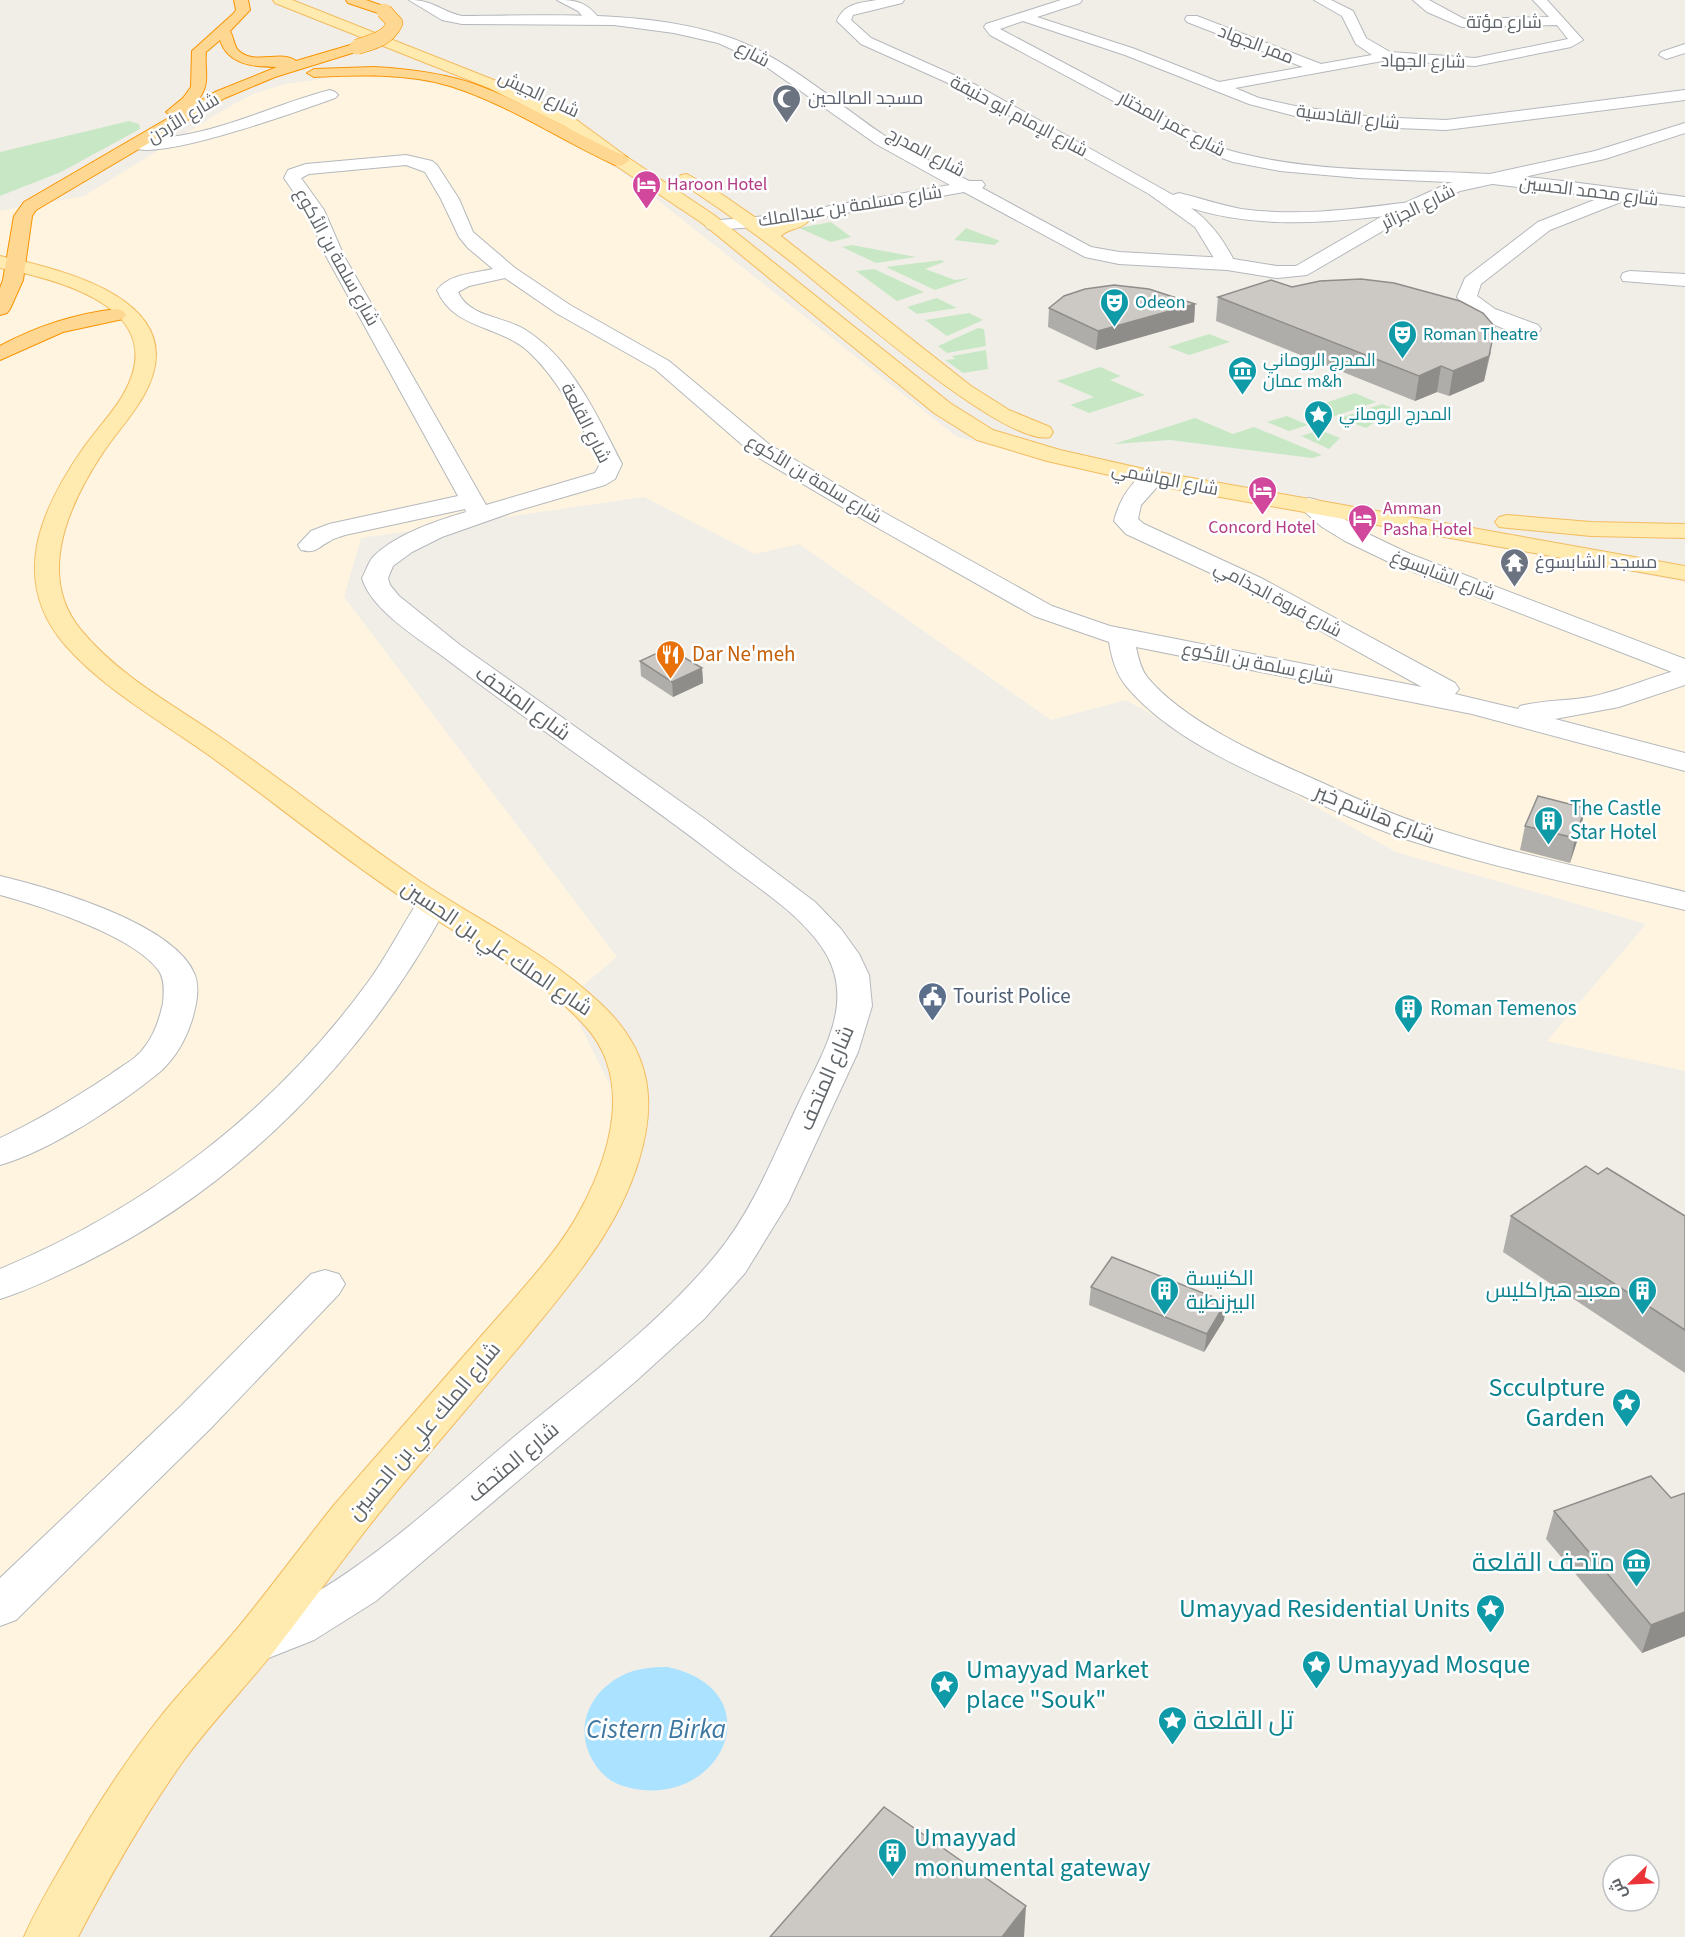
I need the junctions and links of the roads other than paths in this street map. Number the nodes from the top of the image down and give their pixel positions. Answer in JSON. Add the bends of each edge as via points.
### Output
{"nodes":[{"id":1,"x":241,"y":0,"type":"edge"},
{"id":2,"x":280,"y":0,"type":"edge"},
{"id":3,"x":309,"y":0,"type":"edge"},
{"id":4,"x":353,"y":0,"type":"edge"},
{"id":5,"x":416,"y":0,"type":"edge"},
{"id":6,"x":432,"y":0,"type":"edge"},
{"id":7,"x":564,"y":0,"type":"edge"},
{"id":8,"x":897,"y":0,"type":"edge"},
{"id":9,"x":1075,"y":0,"type":"edge"},
{"id":10,"x":1321,"y":0,"type":"edge"},
{"id":11,"x":1420,"y":0,"type":"edge"},
{"id":12,"x":1540,"y":0,"type":"edge"},
{"id":13,"x":1025,"y":17,"type":"junction"},
{"id":14,"x":592,"y":19,"type":"junction"},
{"id":15,"x":1191,"y":19,"type":"dead end"},
{"id":16,"x":473,"y":20,"type":"junction"},
{"id":17,"x":1558,"y":21,"type":"junction"},
{"id":18,"x":224,"y":30,"type":"junction"},
{"id":19,"x":1685,"y":48,"type":"edge"},
{"id":20,"x":1666,"y":55,"type":"dead end"},
{"id":21,"x":325,"y":57,"type":"junction"},
{"id":22,"x":1388,"y":57,"type":"junction"},
{"id":23,"x":1321,"y":69,"type":"junction"},
{"id":24,"x":252,"y":81,"type":"junction"},
{"id":25,"x":1216,"y":87,"type":"junction"},
{"id":26,"x":330,"y":95,"type":"dead end"},
{"id":27,"x":1685,"y":95,"type":"edge"},
{"id":28,"x":588,"y":117,"type":"dead end"},
{"id":29,"x":1685,"y":128,"type":"edge"},
{"id":30,"x":137,"y":145,"type":"junction"},
{"id":31,"x":621,"y":161,"type":"junction"},
{"id":32,"x":677,"y":172,"type":"dead end"},
{"id":33,"x":1493,"y":179,"type":"junction"},
{"id":34,"x":983,"y":190,"type":"junction"},
{"id":35,"x":1155,"y":190,"type":"junction"},
{"id":36,"x":1623,"y":196,"type":"junction"},
{"id":37,"x":932,"y":198,"type":"junction"},
{"id":38,"x":1644,"y":198,"type":"junction"},
{"id":39,"x":1685,"y":202,"type":"edge"},
{"id":40,"x":9,"y":206,"type":"dead end"},
{"id":41,"x":1411,"y":207,"type":"junction"},
{"id":42,"x":1685,"y":219,"type":"edge"},
{"id":43,"x":799,"y":220,"type":"joint"},
{"id":44,"x":719,"y":228,"type":"junction"},
{"id":45,"x":760,"y":228,"type":"junction"},
{"id":46,"x":1227,"y":264,"type":"junction"},
{"id":47,"x":7,"y":271,"type":"edge"},
{"id":48,"x":508,"y":272,"type":"junction"},
{"id":49,"x":1630,"y":277,"type":"dead end"},
{"id":50,"x":1685,"y":280,"type":"edge"},
{"id":51,"x":0,"y":309,"type":"edge"},
{"id":52,"x":124,"y":316,"type":"junction"},
{"id":53,"x":1531,"y":329,"type":"dead end"},
{"id":54,"x":0,"y":354,"type":"edge"},
{"id":55,"x":1154,"y":478,"type":"junction"},
{"id":56,"x":1309,"y":506,"type":"junction"},
{"id":57,"x":475,"y":508,"type":"junction"},
{"id":58,"x":1612,"y":530,"type":"junction"},
{"id":59,"x":1685,"y":531,"type":"edge"},
{"id":60,"x":1685,"y":541,"type":"edge"},
{"id":61,"x":310,"y":545,"type":"dead end"},
{"id":62,"x":1685,"y":558,"type":"edge"},
{"id":63,"x":1609,"y":559,"type":"junction"},
{"id":64,"x":1685,"y":573,"type":"edge"},
{"id":65,"x":1121,"y":637,"type":"junction"},
{"id":66,"x":1685,"y":669,"type":"edge"},
{"id":67,"x":1685,"y":676,"type":"edge"},
{"id":68,"x":1475,"y":706,"type":"junction"},
{"id":69,"x":1503,"y":713,"type":"junction"},
{"id":70,"x":1685,"y":762,"type":"edge"},
{"id":71,"x":0,"y":885,"type":"edge"},
{"id":72,"x":1685,"y":901,"type":"edge"},
{"id":73,"x":432,"y":904,"type":"junction"},
{"id":74,"x":0,"y":1153,"type":"edge"},
{"id":75,"x":325,"y":1284,"type":"dead end"},
{"id":76,"x":0,"y":1285,"type":"edge"},
{"id":77,"x":0,"y":1607,"type":"edge"},
{"id":78,"x":251,"y":1646,"type":"junction"},
{"id":79,"x":50,"y":1937,"type":"edge"}],
"edges":[{"from":1,"to":18,"type":"highway","name":"شارع الأردن","via":[[243,10]]},
{"from":2,"to":31,"type":"main road","name":"شارع الجيش","via":[[401,46],[539,106],[572,124]]},
{"from":3,"to":28,"type":"main road","name":"شارع الجيش","via":[[507,78]]},
{"from":4,"to":21,"type":"highway","name":"شارع الأردن","bridge":true,"via":[[384,11],[395,22],[393,29],[385,36]]},
{"from":5,"to":16,"type":"street","via":[[447,17]]},
{"from":6,"to":16,"type":"street"},
{"from":7,"to":14,"type":"street","via":[[583,8]]},
{"from":8,"to":35,"type":"street","name":"شارع الإمام أبو حنيفة","via":[[853,9],[844,21],[866,41],[971,88]]},
{"from":9,"to":13,"type":"street","name":"شارع عمر المختار"},
{"from":10,"to":22,"type":"street","via":[[1348,14],[1358,41]]},
{"from":11,"to":17,"type":"street","name":"شارع مؤتة","via":[[1462,23]]},
{"from":12,"to":17,"type":"street","name":"شارع الجهاد"},
{"from":13,"to":25,"type":"street","name":"شارع القادسية","via":[[1130,51]]},
{"from":13,"to":33,"type":"street","name":"شارع عمر المختار","via":[[991,27],[1222,153],[1280,166]]},
{"from":14,"to":16,"type":"street","name":"شارع"},
{"from":14,"to":34,"type":"street","name":"شارع","via":[[728,39],[769,57],[802,78],[876,138]]},
{"from":15,"to":23,"type":"street","name":"ممر الجهاد"},
{"from":17,"to":22,"type":"street","name":"شارع الجهاد","via":[[1571,32],[1575,40],[1571,44],[1475,62]]},
{"from":18,"to":21,"type":"highway","via":[[232,52],[251,60],[285,62]]},
{"from":18,"to":40,"type":"highway","name":"شارع الأردن","via":[[199,51],[199,87],[187,103]]},
{"from":19,"to":20,"type":"street"},
{"from":21,"to":24,"type":"highway","name":"شارع الأردن"},
{"from":22,"to":23,"type":"street","name":"شارع الجهاد"},
{"from":23,"to":25,"type":"street","name":"شارع الجهاد"},
{"from":24,"to":30,"type":"highway","name":"شارع الأردن","via":[[219,95]]},
{"from":24,"to":31,"type":"highway","via":[[345,71],[447,81],[485,93]]},
{"from":25,"to":27,"type":"street","name":"شارع القادسية","via":[[1295,111],[1431,125]]},
{"from":26,"to":30,"type":"street","via":[[202,136]]},
{"from":29,"to":33,"type":"street","name":"شارع الجزائر","via":[[1599,154]]},
{"from":30,"to":47,"type":"highway","name":"شارع الأردن","via":[[27,208]]},
{"from":31,"to":44,"type":"main road","name":"شارع الجيش"},
{"from":32,"to":45,"type":"main road"},
{"from":33,"to":36,"type":"street","name":"شارع محمد الحسين"},
{"from":33,"to":41,"type":"street","name":"شارع الجزائر","via":[[1455,187]]},
{"from":34,"to":37,"type":"street","name":"شارع مسلمة بن عبدالملك"},
{"from":34,"to":37,"type":"street"},
{"from":34,"to":45,"type":"street","name":"شارع مسلمة بن عبدالملك","via":[[791,218]]},
{"from":34,"to":46,"type":"street","via":[[1085,250],[1105,255]]},
{"from":35,"to":41,"type":"street","via":[[1217,210],[1268,217],[1331,218]]},
{"from":35,"to":46,"type":"street","name":"شارع الإمام أبو حنيفة","via":[[1201,223]]},
{"from":36,"to":38,"type":"street","name":"شارع محمد الحسين"},
{"from":36,"to":53,"type":"street","via":[[1544,226],[1472,282],[1467,297],[1473,304]]},
{"from":37,"to":43,"type":"street","name":"شارع مسلمة بن عبدالملك"},
{"from":38,"to":39,"type":"street","name":"شارع محمد الحسين"},
{"from":38,"to":42,"type":"street"},
{"from":41,"to":46,"type":"street","name":"شارع الجزائر","via":[[1300,271],[1277,272]]},
{"from":43,"to":45,"type":"main road","via":[[777,229]]},
{"from":44,"to":45,"type":"street","name":"شارع مسلمة بن عبدالملك"},
{"from":44,"to":55,"type":"main road","name":"شارع الهاشمي","via":[[967,425],[985,435],[1040,452]]},
{"from":45,"to":58,"type":"main road","name":"شارع الهاشمي","via":[[927,361],[1020,425],[1141,459],[1411,509],[1505,522]]},
{"from":47,"to":51,"type":"highway","name":"شارع الأردن"},
{"from":47,"to":52,"type":"main road"},
{"from":48,"to":57,"type":"street","name":"شارع القلعة","via":[[456,283],[447,290],[450,300],[478,319],[517,333],[544,355],[568,383],[611,464],[609,473],[599,480]]},
{"from":48,"to":57,"type":"street","name":"شارع سلمة بن الأكوع","via":[[465,233],[450,200],[426,165],[406,160],[366,162],[316,167],[292,178],[315,210],[335,255]]},
{"from":48,"to":65,"type":"street","name":"شارع سلمة بن الأكوع","via":[[563,309],[662,365],[746,439],[783,463],[1043,611]]},
{"from":49,"to":50,"type":"street"},
{"from":52,"to":54,"type":"highway","via":[[56,326]]},
{"from":52,"to":73,"type":"main road","name":"شارع الملك علي بن الحسين","via":[[147,351],[144,377],[70,488],[51,534],[46,580],[60,620],[93,658],[149,702]]},
{"from":55,"to":56,"type":"main road","name":"شارع الهاشمي"},
{"from":55,"to":68,"type":"street","name":"شارع فروة الجذامي","via":[[1130,503],[1126,521],[1135,529],[1252,583]]},
{"from":56,"to":63,"type":"main road","name":"شارع الهاشمي"},
{"from":56,"to":66,"type":"street","name":"شارع الشابسوغ","via":[[1352,536],[1412,565]]},
{"from":57,"to":61,"type":"street","via":[[338,529]]},
{"from":57,"to":78,"type":"street","name":"شارع المتحف","via":[[383,560],[375,572],[379,589],[466,662],[691,822],[791,899],[831,937],[846,960],[854,982],[853,1014],[836,1062],[751,1235],[689,1309],[500,1474],[381,1571],[297,1629]]},
{"from":58,"to":59,"type":"main road","name":"شارع الهاشمي"},
{"from":58,"to":63,"type":"main road","via":[[1648,540],[1653,549],[1647,556],[1631,560]]},
{"from":60,"to":62,"type":"main road","via":[[1681,550]]},
{"from":63,"to":64,"type":"main road","name":"شارع الهاشمي"},
{"from":65,"to":68,"type":"street","name":"شارع سلمة بن الأكوع"},
{"from":65,"to":72,"type":"street","name":"شارع هاشم خير","via":[[1127,664],[1137,682],[1152,696],[1209,737],[1271,771],[1429,837]]},
{"from":67,"to":69,"type":"street","via":[[1582,707]]},
{"from":68,"to":69,"type":"street","name":"شارع سلمة بن الأكوع"},
{"from":69,"to":70,"type":"street","name":"شارع سلمة بن الأكوع"},
{"from":71,"to":74,"type":"street","via":[[64,904],[149,946],[175,969],[180,1001],[166,1042],[149,1062],[84,1109]]},
{"from":73,"to":76,"type":"street","via":[[416,937],[347,1030],[260,1122],[154,1207],[67,1255]]},
{"from":73,"to":78,"type":"main road","name":"شارع الملك علي بن الحسين","via":[[578,999],[607,1028],[618,1044],[631,1081],[631,1121],[600,1209],[571,1253],[374,1488]]},
{"from":75,"to":77,"type":"street","via":[[196,1417]]},
{"from":78,"to":79,"type":"main road","name":"شارع الملك علي بن الحسين","via":[[168,1744],[117,1817]]}]}
